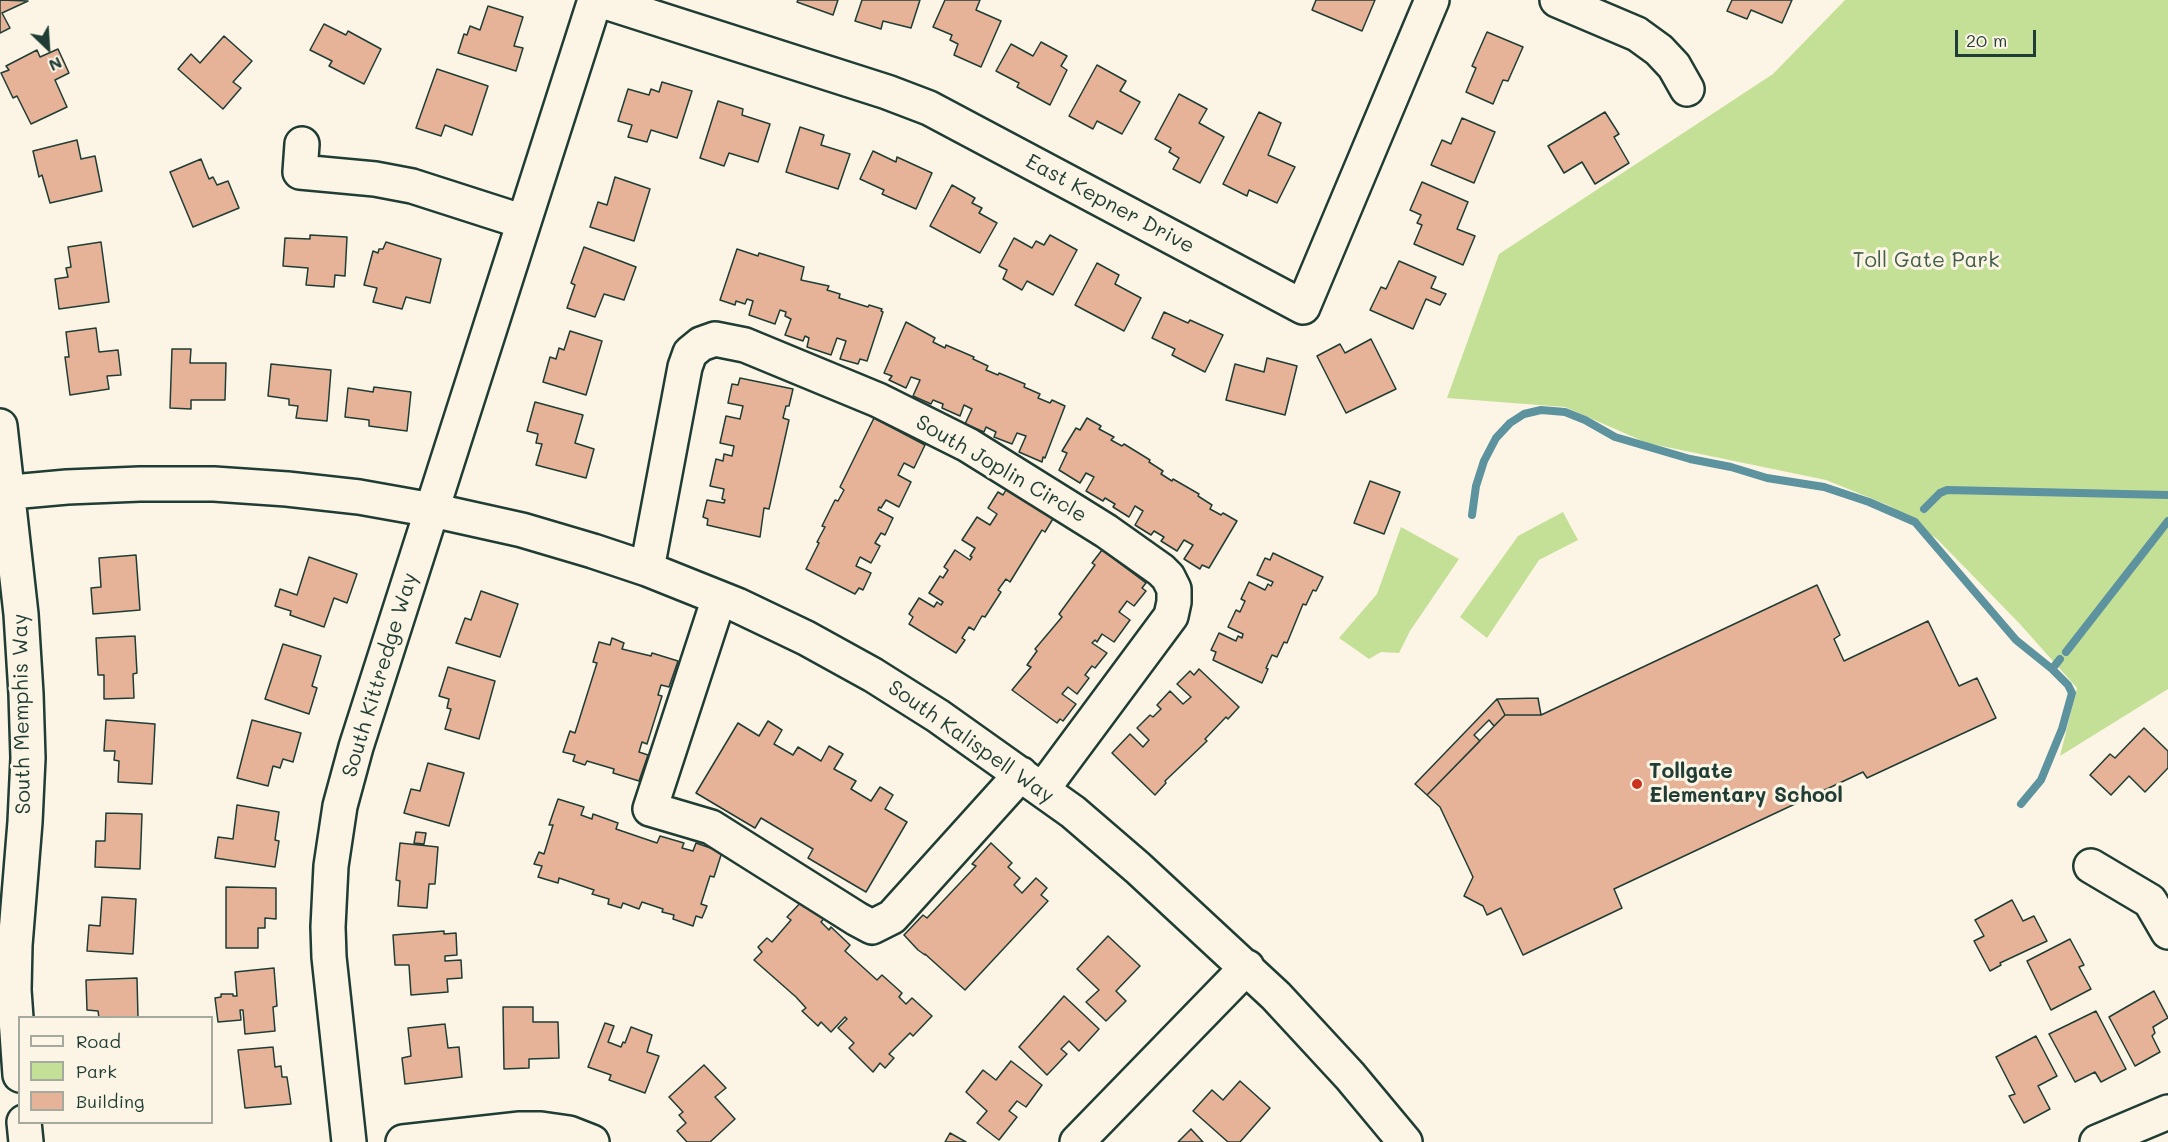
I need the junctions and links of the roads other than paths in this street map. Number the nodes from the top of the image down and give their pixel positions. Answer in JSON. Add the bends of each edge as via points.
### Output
{"nodes":[{"id":1,"x":597,"y":0,"type":"edge"},
{"id":2,"x":1432,"y":0,"type":"edge"},
{"id":3,"x":1557,"y":0,"type":"edge"},
{"id":4,"x":1687,"y":89,"type":"dead end"},
{"id":5,"x":302,"y":144,"type":"dead end"},
{"id":6,"x":524,"y":222,"type":"junction"},
{"id":7,"x":0,"y":426,"type":"edge"},
{"id":8,"x":4,"y":493,"type":"edge"},
{"id":9,"x":432,"y":510,"type":"junction"},
{"id":10,"x":646,"y":569,"type":"junction"},
{"id":11,"x":719,"y":598,"type":"junction"},
{"id":12,"x":1031,"y":782,"type":"junction"},
{"id":13,"x":2091,"y":866,"type":"dead end"},
{"id":14,"x":10,"y":885,"type":"edge"},
{"id":15,"x":2168,"y":932,"type":"edge"},
{"id":16,"x":1247,"y":967,"type":"junction"},
{"id":17,"x":18,"y":1047,"type":"edge"},
{"id":18,"x":2168,"y":1112,"type":"edge"},
{"id":19,"x":24,"y":1124,"type":"edge"},
{"id":20,"x":26,"y":1142,"type":"edge"},
{"id":21,"x":349,"y":1142,"type":"edge"},
{"id":22,"x":403,"y":1142,"type":"edge"},
{"id":23,"x":592,"y":1142,"type":"edge"},
{"id":24,"x":1077,"y":1142,"type":"edge"},
{"id":25,"x":1405,"y":1142,"type":"edge"},
{"id":26,"x":2097,"y":1142,"type":"edge"}],
"edges":[{"from":1,"to":2,"type":"street","name":"East Kepner Drive","via":[[929,108],[1303,307]]},
{"from":1,"to":6,"type":"street","name":"South Kittredge Way"},
{"from":3,"to":4,"type":"street","via":[[1637,34],[1674,66]]},
{"from":5,"to":6,"type":"street","via":[[300,172],[412,186]]},
{"from":6,"to":9,"type":"street","name":"South Kittredge Way"},
{"from":7,"to":8,"type":"street","name":"South Memphis Way"},
{"from":8,"to":9,"type":"street","name":"South Kalispell Way","via":[[67,487],[214,484],[359,497]]},
{"from":8,"to":14,"type":"street","name":"South Memphis Way","via":[[21,614],[27,758],[25,822]]},
{"from":9,"to":10,"type":"street","name":"South Kalispell Way","via":[[532,533]]},
{"from":9,"to":21,"type":"street","name":"South Kittredge Way","via":[[356,747],[340,806],[331,866],[329,957]]},
{"from":10,"to":11,"type":"street","name":"South Kalispell Way"},
{"from":10,"to":12,"type":"street","name":"South Joplin Circle","via":[[685,367],[690,354],[701,344],[715,339],[746,345],[878,400],[968,445],[1106,531],[1161,570],[1174,589],[1171,616]]},
{"from":11,"to":12,"type":"street","name":"South Kalispell Way","via":[[806,638],[873,675]]},
{"from":11,"to":12,"type":"street","name":"South Joplin Circle","via":[[650,809],[711,827],[872,927],[892,917]]},
{"from":12,"to":16,"type":"street","name":"South Kalispell Way","via":[[1073,812]]},
{"from":13,"to":15,"type":"street","via":[[2150,901]]},
{"from":14,"to":17,"type":"street","name":"South Memphis Way"},
{"from":16,"to":24,"type":"street"},
{"from":16,"to":25,"type":"street","name":"South Kalispell Way"},
{"from":18,"to":26,"type":"street"},
{"from":19,"to":20,"type":"street"},
{"from":22,"to":23,"type":"street","via":[[541,1129],[569,1132]]}]}
